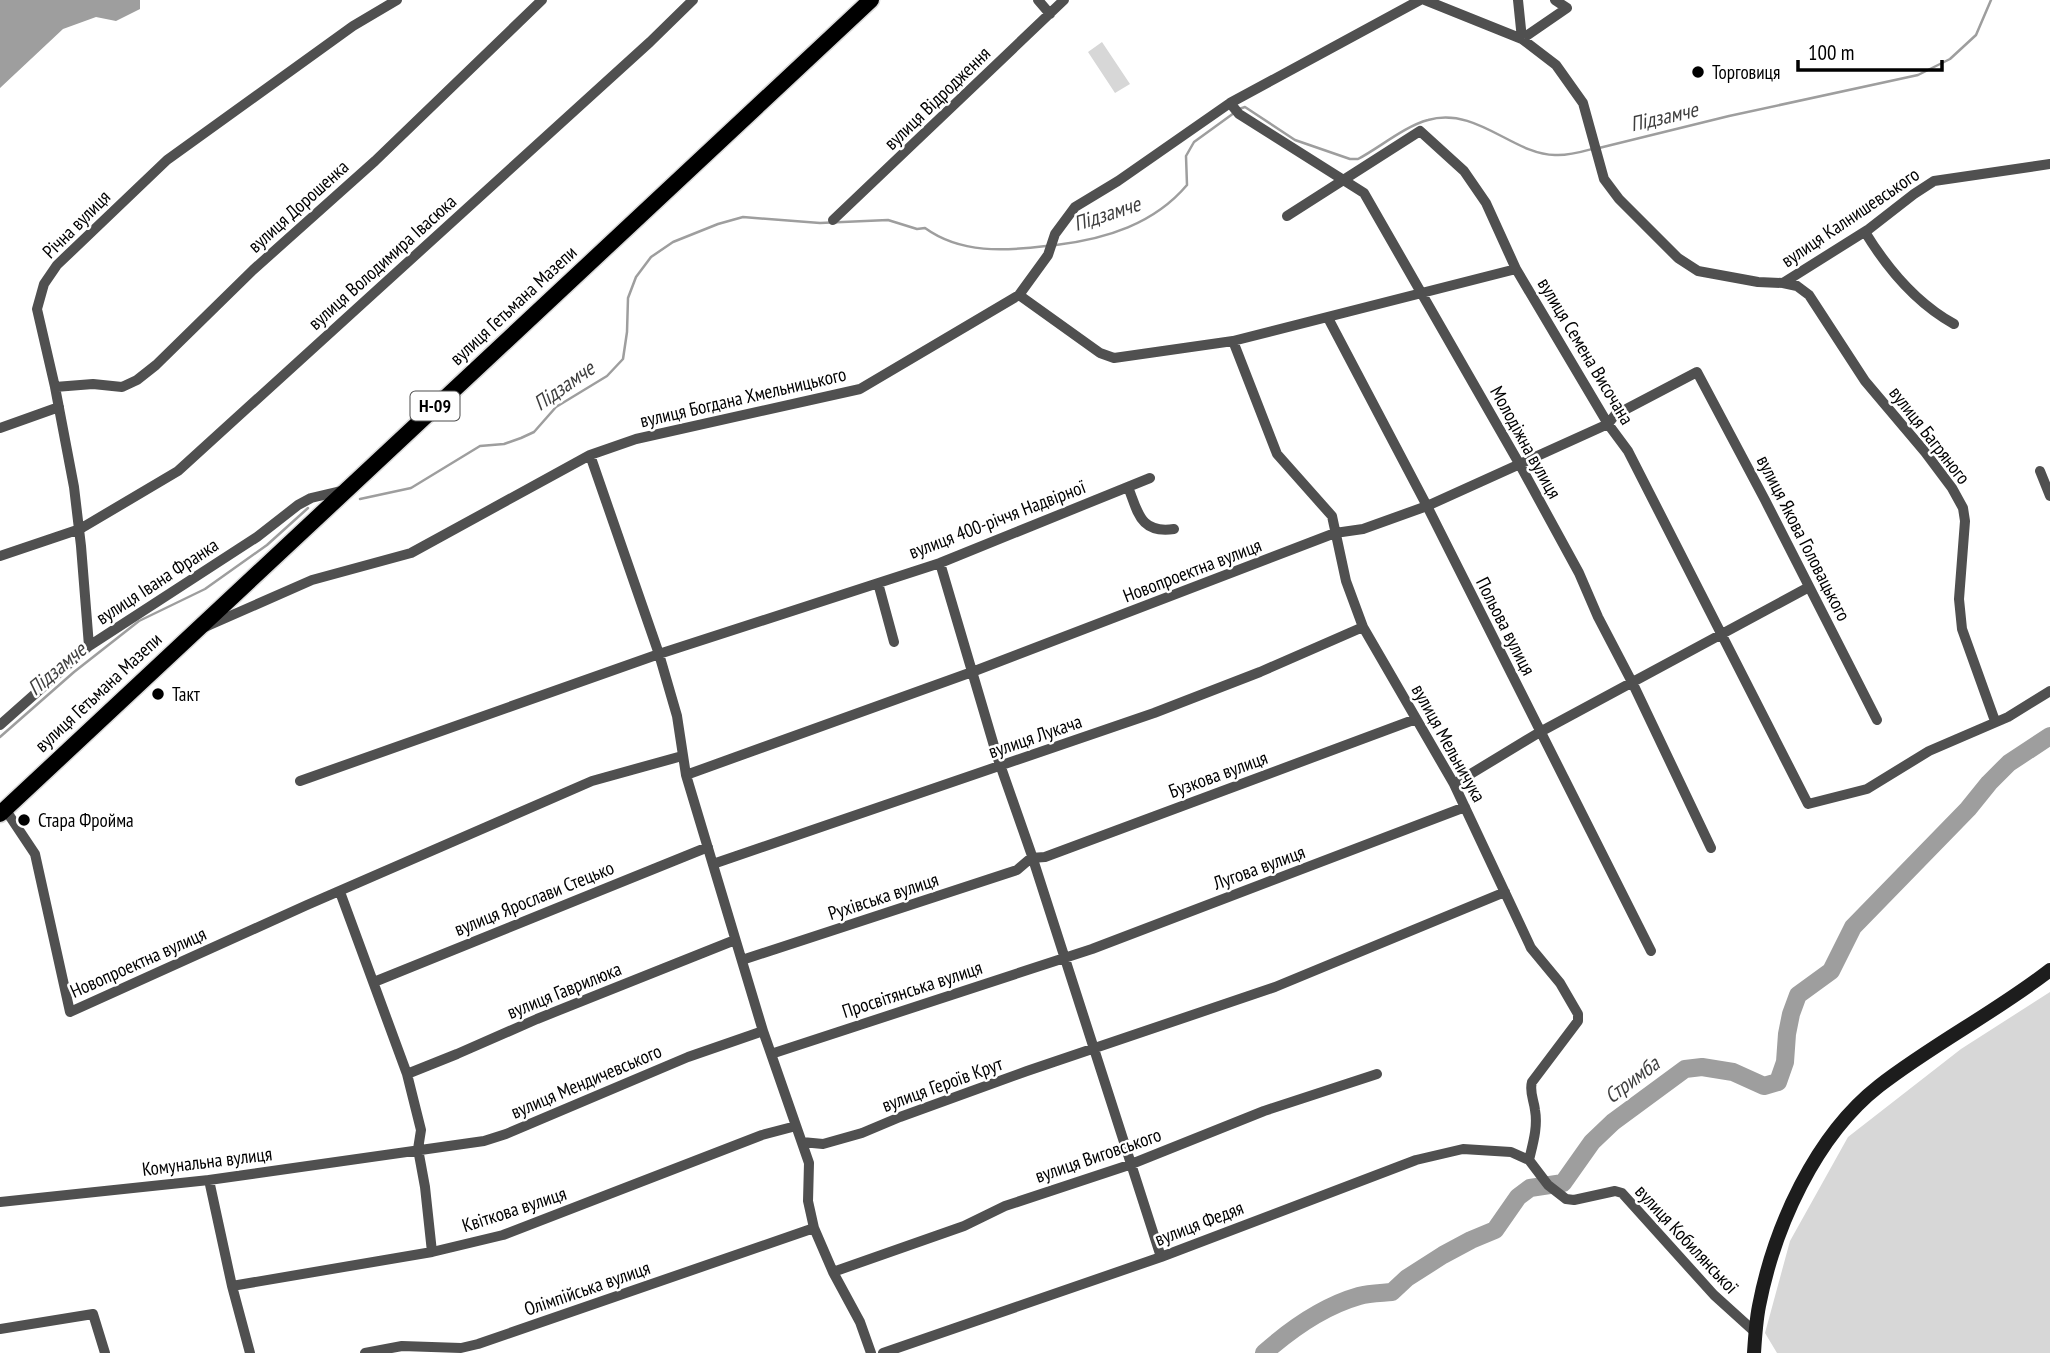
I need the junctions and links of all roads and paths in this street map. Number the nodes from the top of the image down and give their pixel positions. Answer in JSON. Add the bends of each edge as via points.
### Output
{"nodes":[{"id":1,"x":397,"y":0,"type":"edge"},
{"id":2,"x":542,"y":0,"type":"edge"},
{"id":3,"x":693,"y":0,"type":"edge"},
{"id":4,"x":871,"y":0,"type":"edge"},
{"id":5,"x":1038,"y":0,"type":"edge"},
{"id":6,"x":1064,"y":0,"type":"edge"},
{"id":7,"x":1423,"y":0,"type":"edge"},
{"id":8,"x":1518,"y":0,"type":"edge"},
{"id":9,"x":1555,"y":0,"type":"edge"},
{"id":10,"x":1050,"y":13,"type":"junction"},
{"id":11,"x":1522,"y":39,"type":"junction"},
{"id":12,"x":1234,"y":108,"type":"junction"},
{"id":13,"x":2050,"y":164,"type":"edge"},
{"id":14,"x":1344,"y":180,"type":"junction"},
{"id":15,"x":1287,"y":216,"type":"dead end"},
{"id":16,"x":833,"y":220,"type":"dead end"},
{"id":17,"x":1864,"y":232,"type":"junction"},
{"id":18,"x":1516,"y":270,"type":"junction"},
{"id":19,"x":1783,"y":283,"type":"junction"},
{"id":20,"x":1422,"y":294,"type":"junction"},
{"id":21,"x":1019,"y":295,"type":"junction"},
{"id":22,"x":1328,"y":318,"type":"junction"},
{"id":23,"x":1954,"y":324,"type":"dead end"},
{"id":24,"x":1233,"y":341,"type":"junction"},
{"id":25,"x":1697,"y":372,"type":"joint"},
{"id":26,"x":55,"y":387,"type":"junction"},
{"id":27,"x":59,"y":407,"type":"junction"},
{"id":28,"x":1608,"y":424,"type":"junction"},
{"id":29,"x":0,"y":428,"type":"edge"},
{"id":30,"x":590,"y":455,"type":"junction"},
{"id":31,"x":1520,"y":465,"type":"junction"},
{"id":32,"x":2040,"y":471,"type":"dead end"},
{"id":33,"x":1150,"y":478,"type":"dead end"},
{"id":34,"x":1128,"y":487,"type":"junction"},
{"id":35,"x":345,"y":490,"type":"junction"},
{"id":36,"x":2050,"y":496,"type":"edge"},
{"id":37,"x":1427,"y":506,"type":"junction"},
{"id":38,"x":79,"y":529,"type":"junction"},
{"id":39,"x":1174,"y":529,"type":"dead end"},
{"id":40,"x":1335,"y":533,"type":"junction"},
{"id":41,"x":0,"y":556,"type":"edge"},
{"id":42,"x":940,"y":563,"type":"junction"},
{"id":43,"x":878,"y":583,"type":"junction"},
{"id":44,"x":1810,"y":587,"type":"junction"},
{"id":45,"x":1363,"y":627,"type":"junction"},
{"id":46,"x":193,"y":632,"type":"junction"},
{"id":47,"x":1721,"y":636,"type":"junction"},
{"id":48,"x":894,"y":642,"type":"dead end"},
{"id":49,"x":89,"y":646,"type":"junction"},
{"id":50,"x":659,"y":654,"type":"junction"},
{"id":51,"x":972,"y":672,"type":"junction"},
{"id":52,"x":1633,"y":684,"type":"junction"},
{"id":53,"x":2050,"y":691,"type":"edge"},
{"id":54,"x":1416,"y":719,"type":"junction"},
{"id":55,"x":1877,"y":720,"type":"dead end"},
{"id":56,"x":1995,"y":722,"type":"junction"},
{"id":57,"x":0,"y":725,"type":"edge"},
{"id":58,"x":1540,"y":732,"type":"junction"},
{"id":59,"x":682,"y":756,"type":"junction"},
{"id":60,"x":1002,"y":766,"type":"junction"},
{"id":61,"x":686,"y":775,"type":"junction"},
{"id":62,"x":300,"y":781,"type":"dead end"},
{"id":63,"x":1454,"y":783,"type":"junction"},
{"id":64,"x":1465,"y":807,"type":"junction"},
{"id":65,"x":3,"y":812,"type":"edge"},
{"id":66,"x":708,"y":847,"type":"junction"},
{"id":67,"x":1711,"y":848,"type":"dead end"},
{"id":68,"x":1031,"y":858,"type":"junction"},
{"id":69,"x":713,"y":864,"type":"junction"},
{"id":70,"x":340,"y":892,"type":"junction"},
{"id":71,"x":1505,"y":892,"type":"junction"},
{"id":72,"x":735,"y":940,"type":"junction"},
{"id":73,"x":1651,"y":951,"type":"dead end"},
{"id":74,"x":1064,"y":958,"type":"junction"},
{"id":75,"x":742,"y":960,"type":"junction"},
{"id":76,"x":2050,"y":970,"type":"edge"},
{"id":77,"x":374,"y":982,"type":"junction"},
{"id":78,"x":763,"y":1031,"type":"junction"},
{"id":79,"x":1093,"y":1048,"type":"junction"},
{"id":80,"x":771,"y":1054,"type":"junction"},
{"id":81,"x":407,"y":1074,"type":"junction"},
{"id":82,"x":1377,"y":1074,"type":"dead end"},
{"id":83,"x":796,"y":1126,"type":"junction"},
{"id":84,"x":802,"y":1142,"type":"junction"},
{"id":85,"x":418,"y":1149,"type":"junction"},
{"id":86,"x":1529,"y":1160,"type":"junction"},
{"id":87,"x":1129,"y":1165,"type":"junction"},
{"id":88,"x":209,"y":1180,"type":"junction"},
{"id":89,"x":0,"y":1202,"type":"edge"},
{"id":90,"x":814,"y":1228,"type":"junction"},
{"id":91,"x":432,"y":1252,"type":"junction"},
{"id":92,"x":1161,"y":1256,"type":"junction"},
{"id":93,"x":833,"y":1272,"type":"junction"},
{"id":94,"x":232,"y":1286,"type":"junction"},
{"id":95,"x":0,"y":1329,"type":"edge"},
{"id":96,"x":1756,"y":1333,"type":"junction"},
{"id":97,"x":105,"y":1353,"type":"edge"},
{"id":98,"x":250,"y":1353,"type":"edge"},
{"id":99,"x":365,"y":1353,"type":"edge"},
{"id":100,"x":871,"y":1353,"type":"edge"},
{"id":101,"x":883,"y":1353,"type":"edge"},
{"id":102,"x":1754,"y":1353,"type":"edge"}],
"edges":[{"from":1,"to":26,"type":"street","name":"Річна вулиця","via":[[353,26],[167,160],[57,265],[44,284],[37,309]]},
{"from":2,"to":26,"type":"street","name":"вулиця Дорошенка","via":[[156,365],[122,387]]},
{"from":3,"to":38,"type":"street","name":"вулиця Володимира Івасюка","via":[[178,471]]},
{"from":4,"to":35,"type":"main road","name":"вулиця Гетьмана Мазепи","number":"Н-09"},
{"from":5,"to":10,"type":"street"},
{"from":6,"to":10,"type":"street","name":"вулиця Відродження"},
{"from":7,"to":11,"type":"street","name":"вулиця Калнишевського"},
{"from":7,"to":12,"type":"street","name":"вулиця Богдана Хмельницького"},
{"from":8,"to":11,"type":"street"},
{"from":9,"to":11,"type":"street","via":[[1567,8]]},
{"from":10,"to":16,"type":"street","name":"вулиця Відродження"},
{"from":11,"to":19,"type":"street","name":"вулиця Калнишевського","via":[[1573,85],[1583,103],[1604,179],[1678,258],[1714,275]]},
{"from":12,"to":14,"type":"street","name":"Молодіжна вулиця"},
{"from":12,"to":21,"type":"street","name":"вулиця Богдана Хмельницького","via":[[1075,207]]},
{"from":13,"to":17,"type":"street","name":"вулиця Калнишевського","via":[[1934,181]]},
{"from":14,"to":15,"type":"street"},
{"from":14,"to":18,"type":"street","via":[[1420,131],[1464,171],[1479,192]]},
{"from":14,"to":20,"type":"street","name":"Молодіжна вулиця","via":[[1364,193]]},
{"from":17,"to":19,"type":"street","name":"вулиця Калнишевського"},
{"from":17,"to":23,"type":"street","via":[[1917,298]]},
{"from":18,"to":20,"type":"street","name":"вулиця Семена Височана"},
{"from":18,"to":28,"type":"street","name":"вулиця Семена Височана"},
{"from":19,"to":56,"type":"street","name":"вулиця Багряного","via":[[1809,295],[1865,381],[1925,452],[1963,508],[1962,629]]},
{"from":20,"to":22,"type":"street","name":"вулиця Семена Височана"},
{"from":20,"to":31,"type":"street","name":"Молодіжна вулиця"},
{"from":21,"to":24,"type":"street","name":"вулиця Семена Височана","via":[[1100,353],[1114,358]]},
{"from":21,"to":30,"type":"street","name":"вулиця Богдана Хмельницького","via":[[860,389],[636,439]]},
{"from":22,"to":24,"type":"street","name":"вулиця Семена Височана"},
{"from":22,"to":37,"type":"street","name":"Польова вулиця"},
{"from":24,"to":40,"type":"street","name":"вулиця Мельничука","via":[[1277,454],[1332,516]]},
{"from":25,"to":28,"type":"street","name":"Новопроектна вулиця","via":[[1615,415]]},
{"from":25,"to":44,"type":"street","name":"вулиця Якова Головацького"},
{"from":26,"to":27,"type":"street","name":"Річна вулиця"},
{"from":27,"to":29,"type":"street"},
{"from":27,"to":38,"type":"street","name":"Річна вулиця"},
{"from":28,"to":31,"type":"street","name":"Новопроектна вулиця"},
{"from":28,"to":47,"type":"street","name":"вулиця Семена Височана","via":[[1628,451]]},
{"from":30,"to":46,"type":"street","name":"вулиця Богдана Хмельницького","via":[[411,553],[312,580]]},
{"from":30,"to":50,"type":"street"},
{"from":31,"to":37,"type":"street","name":"Новопроектна вулиця"},
{"from":31,"to":52,"type":"street","name":"Молодіжна вулиця"},
{"from":32,"to":36,"type":"street"},
{"from":33,"to":34,"type":"street","name":"вулиця 400-річчя Надвірної"},
{"from":34,"to":39,"type":"street","via":[[1146,524],[1157,530]]},
{"from":34,"to":42,"type":"street","name":"вулиця 400-річчя Надвірної"},
{"from":35,"to":46,"type":"main road","name":"вулиця Гетьмана Мазепи","number":"Н-09"},
{"from":35,"to":49,"type":"street","name":"вулиця Івана Франка","via":[[298,505],[257,537]]},
{"from":37,"to":40,"type":"street","name":"Новопроектна вулиця","via":[[1363,529]]},
{"from":37,"to":58,"type":"street","name":"Польова вулиця"},
{"from":38,"to":41,"type":"street","name":"вулиця Володимира Івасюка"},
{"from":38,"to":49,"type":"street","name":"Річна вулиця"},
{"from":40,"to":45,"type":"street","name":"вулиця Мельничука"},
{"from":40,"to":51,"type":"street","name":"Новопроектна вулиця"},
{"from":42,"to":43,"type":"street","name":"вулиця 400-річчя Надвірної"},
{"from":42,"to":51,"type":"street"},
{"from":43,"to":48,"type":"street"},
{"from":43,"to":50,"type":"street","name":"вулиця 400-річчя Надвірної"},
{"from":44,"to":47,"type":"street"},
{"from":44,"to":55,"type":"street","name":"вулиця Якова Головацького"},
{"from":45,"to":54,"type":"street","name":"вулиця Мельничука"},
{"from":45,"to":60,"type":"street","name":"вулиця Лукача","via":[[1154,713]]},
{"from":46,"to":65,"type":"main road","name":"вулиця Гетьмана Мазепи","number":"Н-09"},
{"from":47,"to":52,"type":"street"},
{"from":47,"to":56,"type":"street","name":"вулиця Семена Височана","via":[[1808,804],[1867,789],[1930,751]]},
{"from":49,"to":57,"type":"street","name":"вулиця Івана Франка"},
{"from":50,"to":59,"type":"street","via":[[677,716]]},
{"from":50,"to":62,"type":"street"},
{"from":51,"to":60,"type":"street"},
{"from":51,"to":61,"type":"street","name":"Новопроектна вулиця"},
{"from":52,"to":58,"type":"street"},
{"from":52,"to":67,"type":"street","name":"Молодіжна вулиця"},
{"from":53,"to":56,"type":"street"},
{"from":54,"to":63,"type":"street","name":"вулиця Мельничука"},
{"from":54,"to":68,"type":"street","name":"Бузкова вулиця","via":[[1045,857]]},
{"from":58,"to":63,"type":"street"},
{"from":58,"to":73,"type":"street","name":"Польова вулиця"},
{"from":59,"to":61,"type":"street"},
{"from":59,"to":70,"type":"street","name":"Новопроектна вулиця","via":[[592,781]]},
{"from":60,"to":68,"type":"street"},
{"from":60,"to":69,"type":"street","name":"вулиця Лукача"},
{"from":61,"to":66,"type":"street"},
{"from":63,"to":64,"type":"street","name":"вулиця Мельничука"},
{"from":64,"to":71,"type":"street","name":"вулиця Мельничука"},
{"from":64,"to":74,"type":"street","name":"Лугова вулиця"},
{"from":65,"to":70,"type":"street","name":"Новопроектна вулиця","via":[[36,854],[70,1012]]},
{"from":66,"to":69,"type":"street"},
{"from":66,"to":77,"type":"street","name":"вулиця Ярослави Стецько"},
{"from":68,"to":74,"type":"street"},
{"from":68,"to":75,"type":"street","name":"Рухівська вулиця","via":[[1017,870]]},
{"from":69,"to":72,"type":"street"},
{"from":70,"to":77,"type":"street"},
{"from":71,"to":79,"type":"street","name":"вулиця Героїв Крут","via":[[1312,973]]},
{"from":71,"to":86,"type":"street","name":"вулиця Мельничука","via":[[1531,948],[1578,1014],[1532,1082],[1536,1134]]},
{"from":72,"to":75,"type":"street"},
{"from":72,"to":81,"type":"street","name":"вулиця Гаврилюка"},
{"from":74,"to":79,"type":"street"},
{"from":74,"to":80,"type":"street","name":"Просвітянська вулиця"},
{"from":75,"to":78,"type":"street"},
{"from":76,"to":96,"type":"main road","via":[[1886,1081],[1849,1116],[1806,1174],[1787,1214],[1770,1261]]},
{"from":77,"to":81,"type":"street"},
{"from":78,"to":80,"type":"street"},
{"from":78,"to":85,"type":"street","name":"вулиця Мендичевського","via":[[484,1141]]},
{"from":79,"to":84,"type":"street","name":"вулиця Героїв Крут","via":[[862,1133],[823,1143]]},
{"from":79,"to":87,"type":"street"},
{"from":80,"to":83,"type":"street"},
{"from":81,"to":85,"type":"street","via":[[421,1130]]},
{"from":82,"to":87,"type":"street","name":"вулиця Виговського","via":[[1264,1111]]},
{"from":83,"to":84,"type":"street"},
{"from":83,"to":91,"type":"street","name":"Квіткова вулиця","via":[[503,1235]]},
{"from":84,"to":90,"type":"street","via":[[809,1163],[808,1201]]},
{"from":85,"to":88,"type":"street","name":"Комунальна вулиця"},
{"from":85,"to":91,"type":"street"},
{"from":86,"to":92,"type":"street","name":"вулиця Федяя","via":[[1511,1152],[1463,1149],[1416,1160]]},
{"from":86,"to":96,"type":"street","name":"вулиця Кобилянської","via":[[1566,1199],[1622,1193],[1714,1295]]},
{"from":87,"to":92,"type":"street"},
{"from":87,"to":93,"type":"street","name":"вулиця Виговського","via":[[1005,1206],[964,1226]]},
{"from":88,"to":89,"type":"street","name":"Комунальна вулиця"},
{"from":88,"to":94,"type":"street"},
{"from":90,"to":93,"type":"street"},
{"from":90,"to":99,"type":"street","name":"Олімпійська вулиця","via":[[478,1344],[461,1348],[402,1346]]},
{"from":91,"to":94,"type":"street","name":"Квіткова вулиця"},
{"from":92,"to":101,"type":"street","name":"вулиця Федяя"},
{"from":93,"to":100,"type":"street"},
{"from":94,"to":98,"type":"street"},
{"from":95,"to":97,"type":"street","via":[[93,1314]]},
{"from":96,"to":102,"type":"main road"}]}
